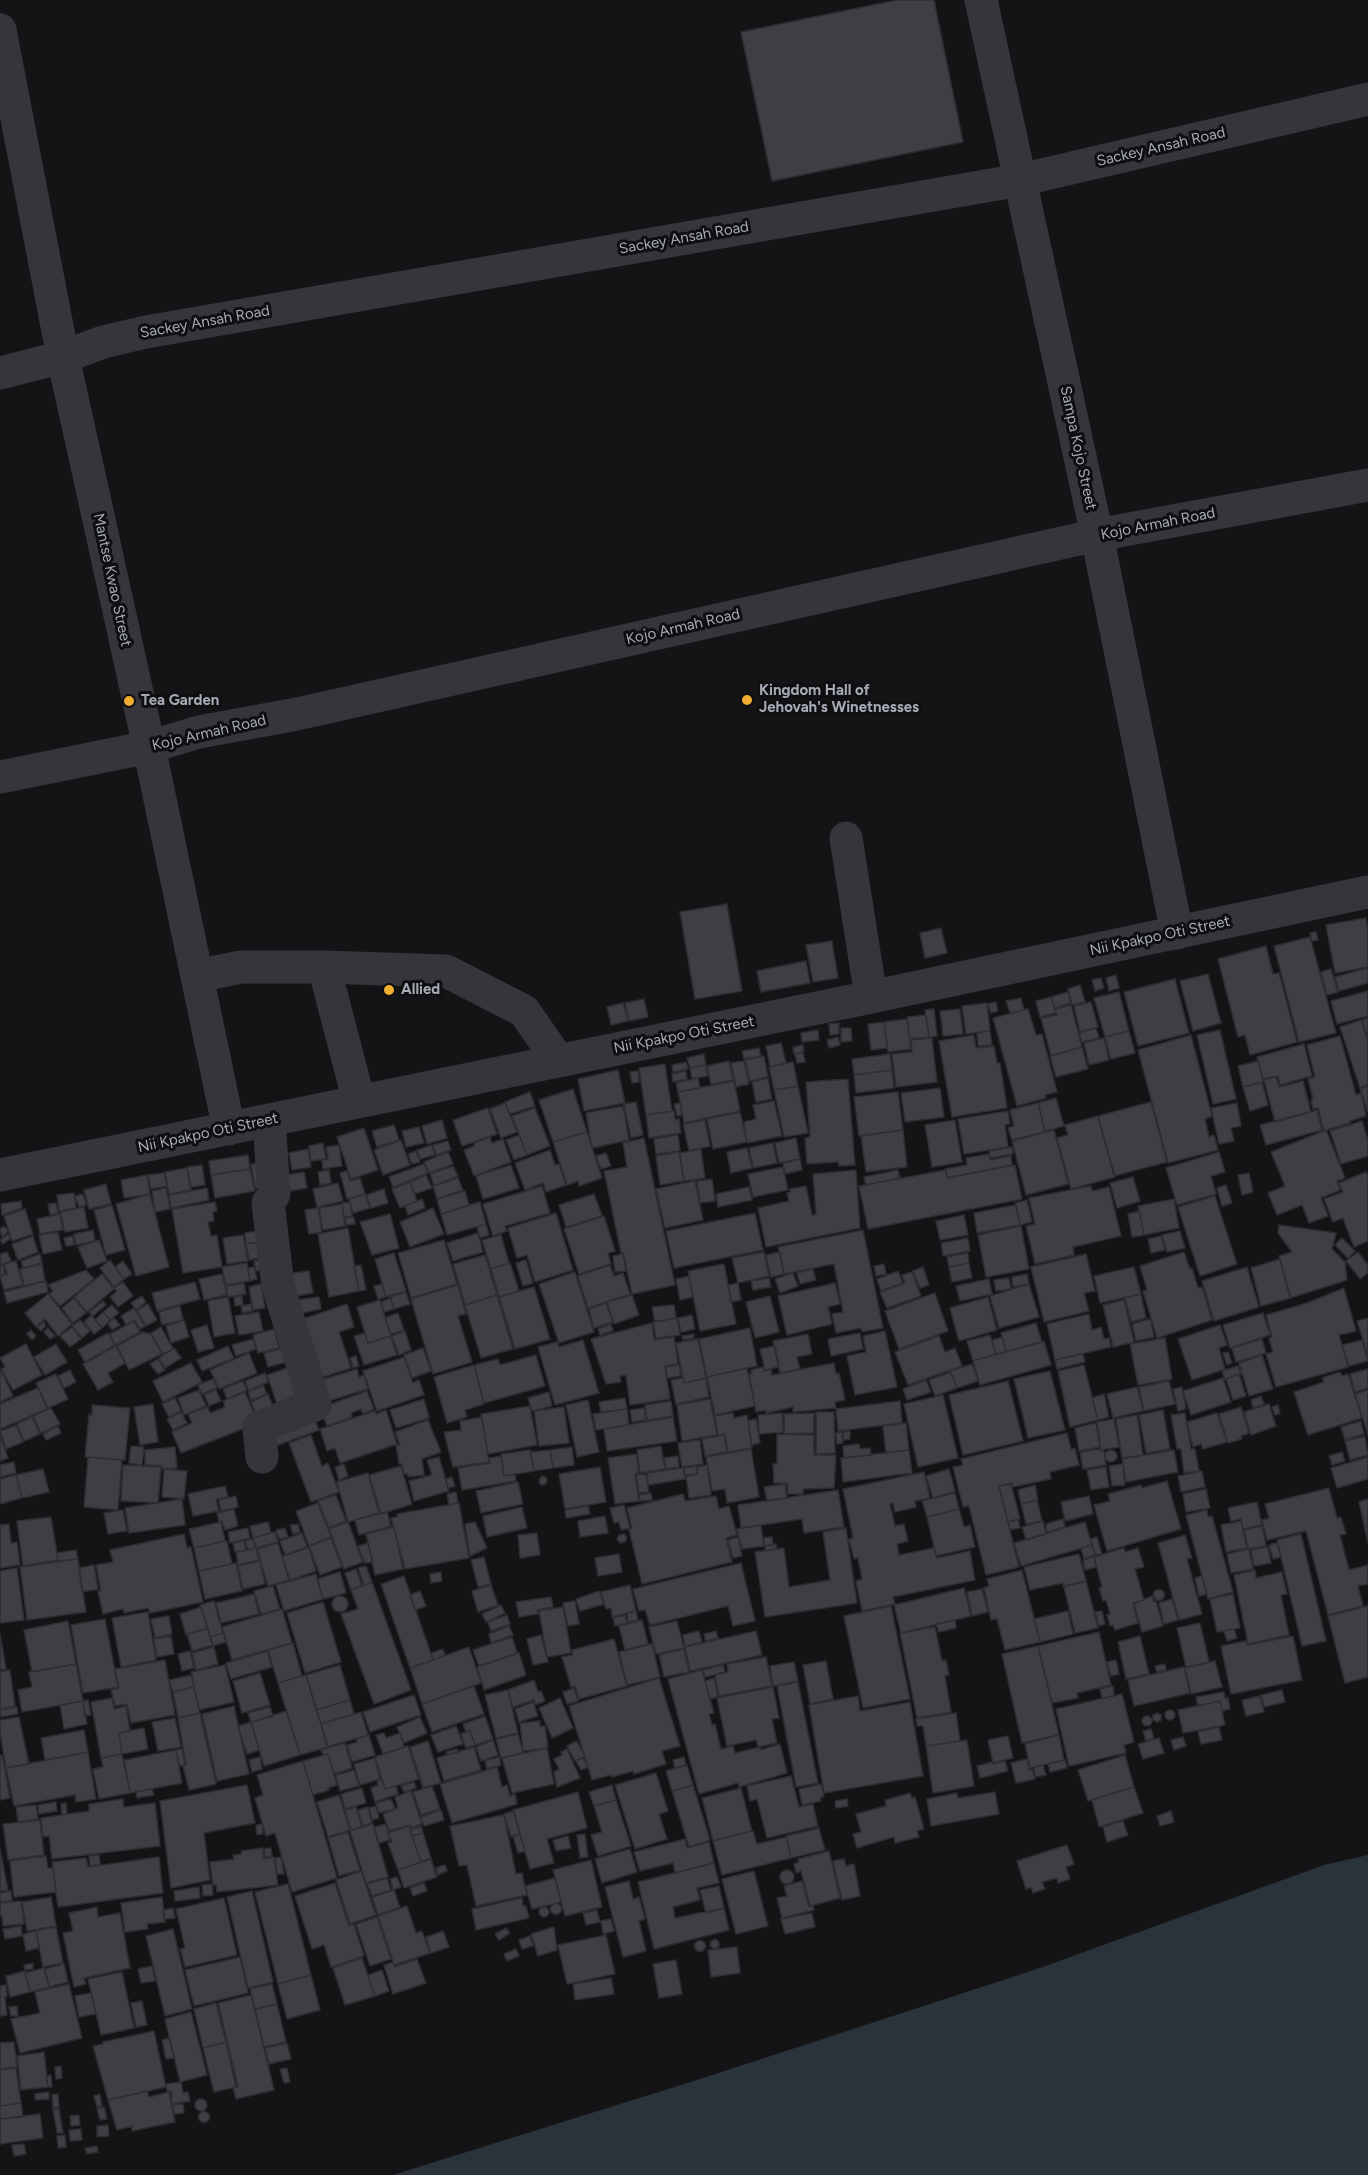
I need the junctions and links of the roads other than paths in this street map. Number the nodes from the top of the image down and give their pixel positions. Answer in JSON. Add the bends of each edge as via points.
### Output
{"nodes":[{"id":1,"x":981,"y":0,"type":"edge"},
{"id":2,"x":0,"y":30,"type":"edge"},
{"id":3,"x":1368,"y":99,"type":"edge"},
{"id":4,"x":1020,"y":180,"type":"junction"},
{"id":5,"x":63,"y":357,"type":"junction"},
{"id":6,"x":0,"y":373,"type":"edge"},
{"id":7,"x":1368,"y":485,"type":"edge"},
{"id":8,"x":1097,"y":535,"type":"junction"},
{"id":9,"x":148,"y":747,"type":"junction"},
{"id":10,"x":0,"y":777,"type":"edge"},
{"id":11,"x":846,"y":838,"type":"dead end"},
{"id":12,"x":1368,"y":892,"type":"edge"},
{"id":13,"x":1176,"y":933,"type":"junction"},
{"id":14,"x":324,"y":967,"type":"junction"},
{"id":15,"x":197,"y":976,"type":"junction"},
{"id":16,"x":871,"y":997,"type":"junction"},
{"id":17,"x":558,"y":1060,"type":"junction"},
{"id":18,"x":359,"y":1101,"type":"junction"},
{"id":19,"x":269,"y":1121,"type":"junction"},
{"id":20,"x":229,"y":1129,"type":"junction"},
{"id":21,"x":0,"y":1175,"type":"edge"},
{"id":22,"x":261,"y":1458,"type":"dead end"}],
"edges":[{"from":1,"to":4,"type":"street","name":"Sampa Kojo Street"},
{"from":2,"to":5,"type":"street","name":"Mantse Kwao Street"},
{"from":3,"to":4,"type":"street","name":"Sackey Ansah Road"},
{"from":4,"to":5,"type":"street","name":"Sackey Ansah Road","via":[[146,332]]},
{"from":4,"to":8,"type":"street","name":"Sampa Kojo Street"},
{"from":5,"to":6,"type":"street","name":"Sackey Ansah Road"},
{"from":5,"to":9,"type":"street","name":"Mantse Kwao Street"},
{"from":7,"to":8,"type":"street","name":"Kojo Armah Road"},
{"from":8,"to":9,"type":"street","name":"Kojo Armah Road","via":[[199,732]]},
{"from":8,"to":13,"type":"street","name":"Sampa Kojo Street"},
{"from":9,"to":10,"type":"street","name":"Kojo Armah Road"},
{"from":9,"to":15,"type":"street","name":"Mantse Kwao Street"},
{"from":11,"to":16,"type":"street"},
{"from":12,"to":13,"type":"street","name":"Nii Kpakpo Oti Street"},
{"from":13,"to":16,"type":"street","name":"Nii Kpakpo Oti Street"},
{"from":14,"to":15,"type":"street","via":[[241,968]]},
{"from":14,"to":17,"type":"street","via":[[446,971],[524,1011]]},
{"from":14,"to":18,"type":"street"},
{"from":15,"to":20,"type":"street","name":"Mantse Kwao Street"},
{"from":16,"to":17,"type":"street","name":"Nii Kpakpo Oti Street"},
{"from":17,"to":18,"type":"street","name":"Nii Kpakpo Oti Street"},
{"from":18,"to":19,"type":"street","name":"Nii Kpakpo Oti Street"},
{"from":19,"to":20,"type":"street","name":"Nii Kpakpo Oti Street"},
{"from":19,"to":22,"type":"street","via":[[274,1194],[268,1203],[278,1286],[315,1405],[259,1427]]},
{"from":20,"to":21,"type":"street","name":"Nii Kpakpo Oti Street"}]}
